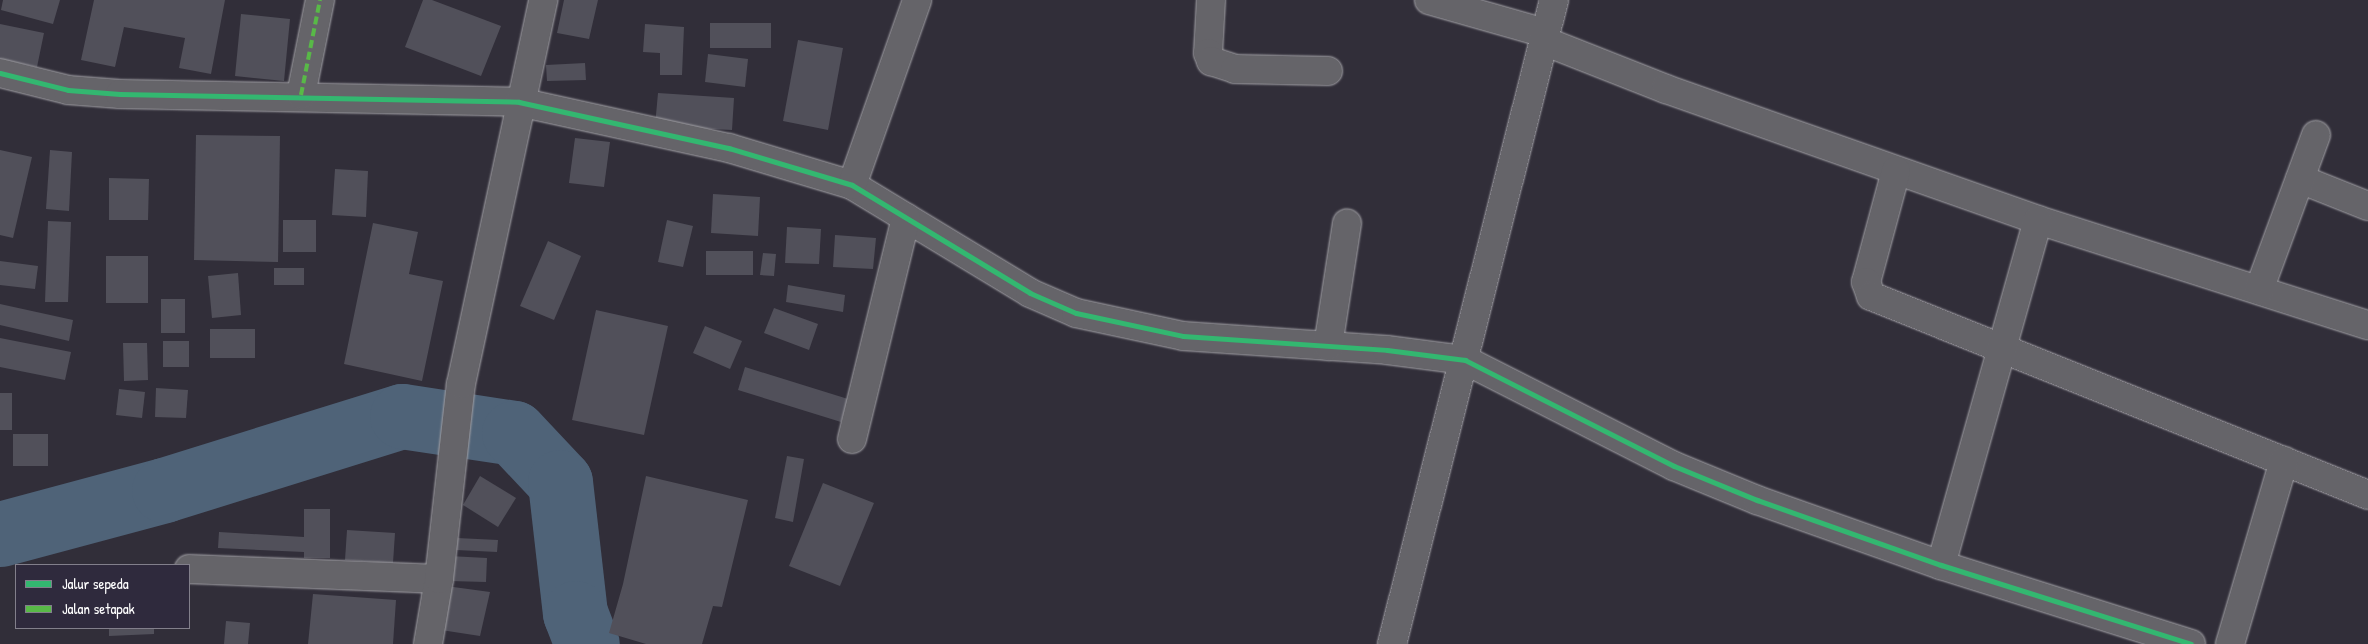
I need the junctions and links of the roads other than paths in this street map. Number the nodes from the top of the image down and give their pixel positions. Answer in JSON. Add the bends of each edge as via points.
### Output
{"nodes":[{"id":1,"x":320,"y":0,"type":"edge"},
{"id":2,"x":543,"y":0,"type":"edge"},
{"id":3,"x":918,"y":0,"type":"edge"},
{"id":4,"x":1211,"y":0,"type":"edge"},
{"id":5,"x":1429,"y":0,"type":"edge"},
{"id":6,"x":1554,"y":0,"type":"edge"},
{"id":7,"x":1545,"y":37,"type":"junction"},
{"id":8,"x":1328,"y":71,"type":"dead end"},
{"id":9,"x":0,"y":73,"type":"edge"},
{"id":10,"x":301,"y":95,"type":"junction"},
{"id":11,"x":519,"y":102,"type":"junction"},
{"id":12,"x":2316,"y":135,"type":"dead end"},
{"id":13,"x":1896,"y":170,"type":"junction"},
{"id":14,"x":2300,"y":179,"type":"junction"},
{"id":15,"x":852,"y":185,"type":"junction"},
{"id":16,"x":2368,"y":206,"type":"edge"},
{"id":17,"x":906,"y":217,"type":"junction"},
{"id":18,"x":2038,"y":220,"type":"junction"},
{"id":19,"x":1347,"y":223,"type":"dead end"},
{"id":20,"x":2259,"y":290,"type":"junction"},
{"id":21,"x":2368,"y":325,"type":"edge"},
{"id":22,"x":1328,"y":346,"type":"junction"},
{"id":23,"x":2002,"y":348,"type":"junction"},
{"id":24,"x":1465,"y":360,"type":"junction"},
{"id":25,"x":852,"y":439,"type":"dead end"},
{"id":26,"x":2284,"y":461,"type":"junction"},
{"id":27,"x":2368,"y":496,"type":"edge"},
{"id":28,"x":1940,"y":565,"type":"junction"},
{"id":29,"x":190,"y":569,"type":"edge"},
{"id":30,"x":439,"y":579,"type":"junction"},
{"id":31,"x":428,"y":644,"type":"edge"},
{"id":32,"x":1392,"y":644,"type":"edge"},
{"id":33,"x":2191,"y":644,"type":"edge"},
{"id":34,"x":2230,"y":644,"type":"edge"}],
"edges":[{"from":1,"to":10,"type":"street"},
{"from":2,"to":11,"type":"street"},
{"from":3,"to":15,"type":"street"},
{"from":4,"to":8,"type":"street","via":[[1208,53],[1211,61],[1235,69]]},
{"from":5,"to":7,"type":"street"},
{"from":6,"to":7,"type":"street"},
{"from":7,"to":13,"type":"street","via":[[1666,89]]},
{"from":7,"to":24,"type":"street"},
{"from":9,"to":10,"type":"street","via":[[68,90],[165,96]]},
{"from":10,"to":11,"type":"street"},
{"from":11,"to":15,"type":"street","via":[[729,148]]},
{"from":11,"to":30,"type":"street","via":[[461,384]]},
{"from":12,"to":14,"type":"street"},
{"from":13,"to":18,"type":"street"},
{"from":13,"to":23,"type":"street","via":[[1866,282],[1871,296],[1938,326]]},
{"from":14,"to":16,"type":"street"},
{"from":14,"to":20,"type":"street"},
{"from":15,"to":17,"type":"street"},
{"from":17,"to":22,"type":"street","via":[[1030,293],[1076,313],[1183,336]]},
{"from":17,"to":25,"type":"street"},
{"from":18,"to":20,"type":"street"},
{"from":18,"to":23,"type":"street"},
{"from":19,"to":22,"type":"street"},
{"from":20,"to":21,"type":"street"},
{"from":22,"to":24,"type":"street"},
{"from":23,"to":26,"type":"street"},
{"from":23,"to":28,"type":"street"},
{"from":24,"to":28,"type":"street","via":[[1674,466],[1757,500]]},
{"from":24,"to":32,"type":"street"},
{"from":26,"to":27,"type":"street"},
{"from":26,"to":34,"type":"street"},
{"from":28,"to":33,"type":"street"},
{"from":29,"to":30,"type":"street"},
{"from":30,"to":31,"type":"street"}]}
